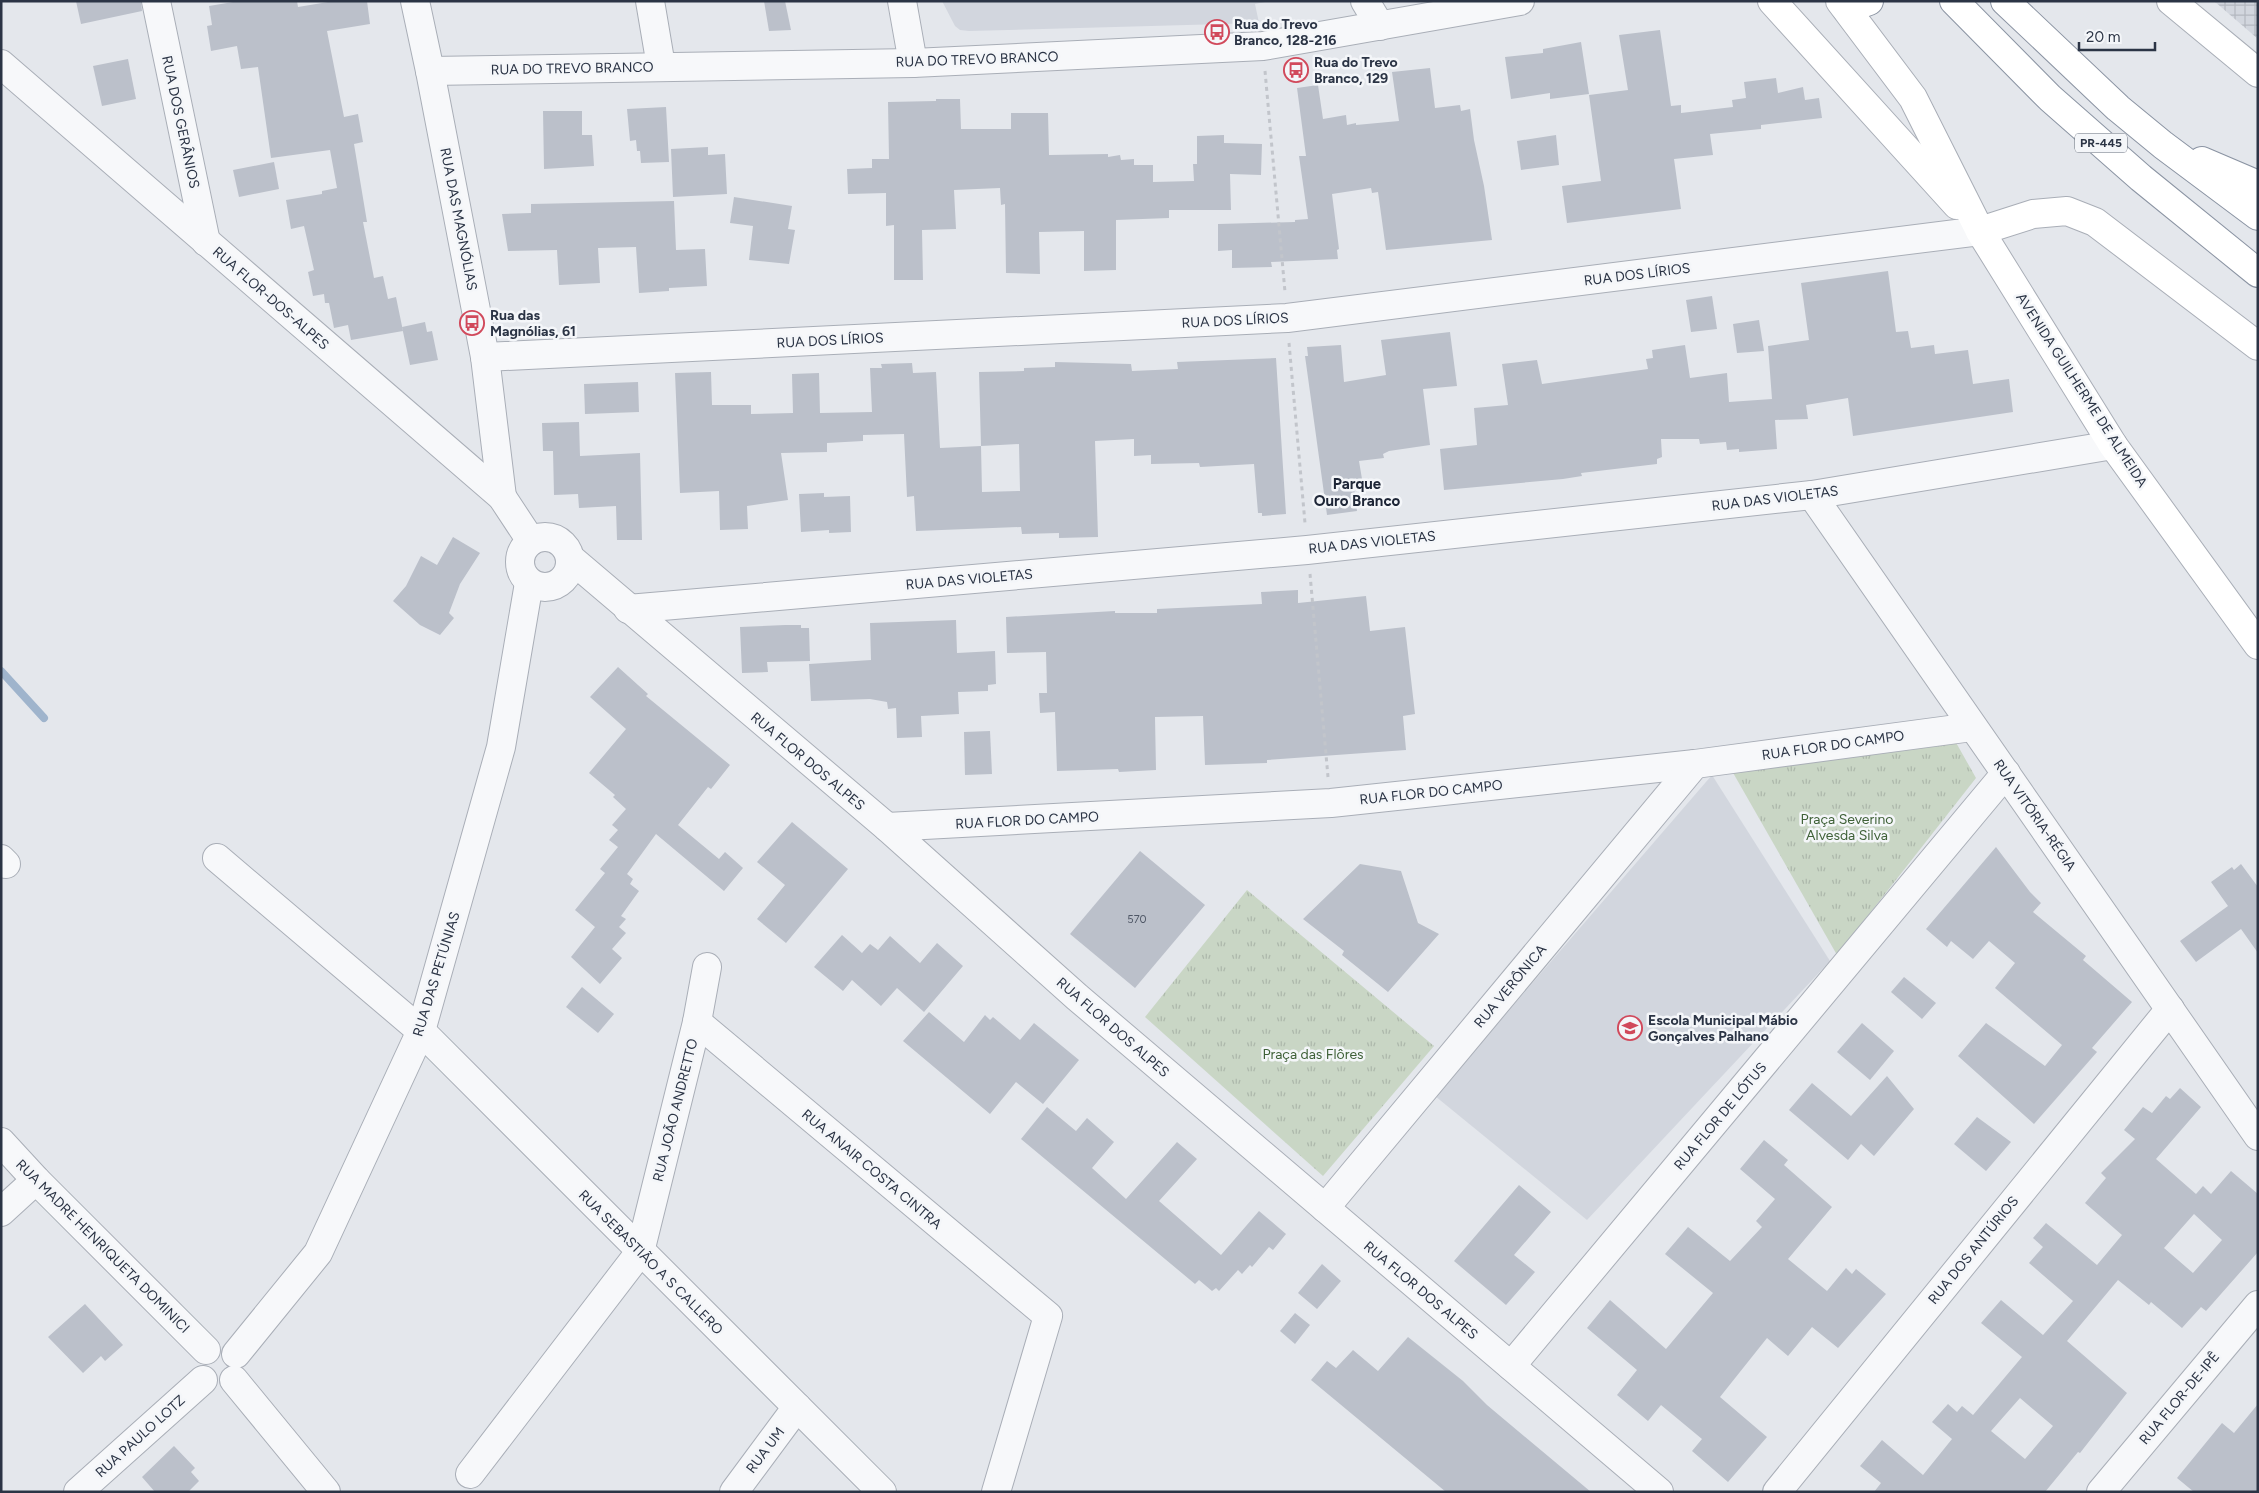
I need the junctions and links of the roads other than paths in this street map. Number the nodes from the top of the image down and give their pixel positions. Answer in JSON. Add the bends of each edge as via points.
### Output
{"nodes":[{"id":1,"x":156,"y":1,"type":"edge"},
{"id":2,"x":415,"y":1,"type":"edge"},
{"id":3,"x":650,"y":1,"type":"edge"},
{"id":4,"x":902,"y":1,"type":"edge"},
{"id":5,"x":1365,"y":1,"type":"edge"},
{"id":6,"x":1520,"y":1,"type":"edge"},
{"id":7,"x":1772,"y":1,"type":"edge"},
{"id":8,"x":1954,"y":1,"type":"edge"},
{"id":9,"x":2005,"y":1,"type":"edge"},
{"id":10,"x":2171,"y":1,"type":"edge"},
{"id":11,"x":1852,"y":4,"type":"edge"},
{"id":12,"x":1380,"y":26,"type":"junction"},
{"id":13,"x":913,"y":63,"type":"junction"},
{"id":14,"x":1,"y":64,"type":"edge"},
{"id":15,"x":661,"y":66,"type":"junction"},
{"id":16,"x":430,"y":71,"type":"junction"},
{"id":17,"x":2258,"y":73,"type":"edge"},
{"id":18,"x":2163,"y":145,"type":"junction"},
{"id":19,"x":2258,"y":185,"type":"edge"},
{"id":20,"x":2258,"y":216,"type":"edge"},
{"id":21,"x":1980,"y":231,"type":"junction"},
{"id":22,"x":206,"y":242,"type":"junction"},
{"id":23,"x":2258,"y":273,"type":"edge"},
{"id":24,"x":2258,"y":346,"type":"edge"},
{"id":25,"x":485,"y":357,"type":"junction"},
{"id":26,"x":2113,"y":445,"type":"junction"},
{"id":27,"x":1812,"y":495,"type":"junction"},
{"id":28,"x":502,"y":497,"type":"junction"},
{"id":29,"x":531,"y":541,"type":"junction"},
{"id":30,"x":570,"y":558,"type":"junction"},
{"id":31,"x":530,"y":582,"type":"junction"},
{"id":32,"x":628,"y":609,"type":"junction"},
{"id":33,"x":2258,"y":645,"type":"edge"},
{"id":34,"x":1972,"y":727,"type":"junction"},
{"id":35,"x":1695,"y":764,"type":"junction"},
{"id":36,"x":2006,"y":773,"type":"junction"},
{"id":37,"x":887,"y":827,"type":"junction"},
{"id":38,"x":216,"y":858,"type":"dead end"},
{"id":39,"x":707,"y":967,"type":"dead end"},
{"id":40,"x":2170,"y":1009,"type":"junction"},
{"id":41,"x":697,"y":1022,"type":"junction"},
{"id":42,"x":421,"y":1031,"type":"junction"},
{"id":43,"x":2258,"y":1136,"type":"edge"},
{"id":44,"x":1,"y":1142,"type":"edge"},
{"id":45,"x":36,"y":1180,"type":"junction"},
{"id":46,"x":1325,"y":1208,"type":"junction"},
{"id":47,"x":1,"y":1212,"type":"edge"},
{"id":48,"x":640,"y":1252,"type":"junction"},
{"id":49,"x":2258,"y":1305,"type":"edge"},
{"id":50,"x":206,"y":1350,"type":"junction"},
{"id":51,"x":1511,"y":1366,"type":"junction"},
{"id":52,"x":235,"y":1367,"type":"junction"},
{"id":53,"x":203,"y":1380,"type":"junction"},
{"id":54,"x":797,"y":1407,"type":"junction"},
{"id":55,"x":470,"y":1474,"type":"dead end"},
{"id":56,"x":78,"y":1492,"type":"edge"},
{"id":57,"x":326,"y":1492,"type":"edge"},
{"id":58,"x":734,"y":1492,"type":"edge"},
{"id":59,"x":882,"y":1492,"type":"edge"},
{"id":60,"x":996,"y":1492,"type":"edge"},
{"id":61,"x":1659,"y":1492,"type":"edge"},
{"id":62,"x":1776,"y":1492,"type":"edge"},
{"id":63,"x":2101,"y":1492,"type":"edge"}],
"edges":[{"from":1,"to":22,"type":"street","name":"RUA DOS GERÂNIOS"},
{"from":2,"to":16,"type":"street","name":"RUA DAS MAGNÓLIAS"},
{"from":3,"to":15,"type":"street"},
{"from":4,"to":13,"type":"street"},
{"from":5,"to":12,"type":"street"},
{"from":6,"to":12,"type":"street","name":"RUA DO TREVO BRANCO"},
{"from":7,"to":21,"type":"main road","name":"AVENIDA GUILHERME DE ALMEIDA"},
{"from":8,"to":23,"type":"main road","number":"PR-445","via":[[2050,98],[2141,178]]},
{"from":9,"to":18,"type":"main road","number":"PR-445","via":[[2118,108]]},
{"from":10,"to":17,"type":"main road"},
{"from":11,"to":21,"type":"main road","name":"AVENIDA GUILHERME DE ALMEIDA","via":[[1913,98]]},
{"from":12,"to":13,"type":"street","name":"RUA DO TREVO BRANCO","via":[[1263,46]]},
{"from":13,"to":15,"type":"street","name":"RUA DO TREVO BRANCO"},
{"from":14,"to":22,"type":"street","name":"RUA FLOR-DOS-ALPES"},
{"from":15,"to":16,"type":"street","name":"RUA DO TREVO BRANCO"},
{"from":16,"to":25,"type":"street","name":"RUA DAS MAGNÓLIAS"},
{"from":18,"to":19,"type":"main road"},
{"from":18,"to":20,"type":"main road","number":"PR-445"},
{"from":21,"to":24,"type":"main road","via":[[2033,214],[2066,211],[2095,222]]},
{"from":21,"to":25,"type":"street","name":"RUA DOS LÍRIOS","via":[[1287,318]]},
{"from":21,"to":26,"type":"main road","name":"AVENIDA GUILHERME DE ALMEIDA"},
{"from":22,"to":28,"type":"street","name":"RUA FLOR-DOS-ALPES"},
{"from":25,"to":28,"type":"street","name":"RUA DAS MAGNÓLIAS"},
{"from":26,"to":27,"type":"street","name":"RUA DAS VIOLETAS"},
{"from":26,"to":33,"type":"main road","name":"AVENIDA GUILHERME DE ALMEIDA"},
{"from":27,"to":32,"type":"street","name":"RUA DAS VIOLETAS","via":[[1307,550]]},
{"from":27,"to":34,"type":"street","name":"RUA VITÓRIA-RÉGIA"},
{"from":28,"to":29,"type":"street","name":"RUA FLOR-DOS-ALPES"},
{"from":29,"to":30,"type":"street","via":[[546,537],[554,539],[567,550]]},
{"from":29,"to":31,"type":"street","via":[[521,553],[520,561],[520,569]]},
{"from":30,"to":31,"type":"street","via":[[570,567],[561,582],[545,588]]},
{"from":30,"to":32,"type":"street","name":"RUA FLOR DOS ALPES"},
{"from":31,"to":42,"type":"street","name":"RUA DAS PETÚNIAS","via":[[501,747]]},
{"from":32,"to":37,"type":"street","name":"RUA FLOR DOS ALPES"},
{"from":34,"to":35,"type":"street","name":"RUA FLOR DO CAMPO"},
{"from":34,"to":36,"type":"street","name":"RUA VITÓRIA-RÉGIA"},
{"from":35,"to":37,"type":"street","name":"RUA FLOR DO CAMPO","via":[[1331,803]]},
{"from":35,"to":46,"type":"street","name":"RUA VERÔNICA"},
{"from":36,"to":40,"type":"street","name":"RUA VITÓRIA-RÉGIA"},
{"from":36,"to":51,"type":"street","name":"RUA FLOR DE LÓTUS"},
{"from":37,"to":46,"type":"street","name":"RUA FLOR DOS ALPES","via":[[1077,997]]},
{"from":38,"to":42,"type":"street","name":"RUA SEBASTIÃO A S CALLERO"},
{"from":39,"to":41,"type":"street","name":"RUA JOÃO ANDRETTO"},
{"from":40,"to":43,"type":"street","name":"RUA VITÓRIA-RÉGIA"},
{"from":40,"to":62,"type":"street","name":"RUA DOS ANTÚRIOS"},
{"from":41,"to":48,"type":"street","name":"RUA JOÃO ANDRETTO"},
{"from":41,"to":60,"type":"street","name":"RUA ANAIR COSTA CINTRA","via":[[1048,1316]]},
{"from":42,"to":48,"type":"street","name":"RUA SEBASTIÃO A S CALLERO"},
{"from":42,"to":52,"type":"street","name":"RUA DAS PETÚNIAS","via":[[318,1253]]},
{"from":44,"to":45,"type":"street","name":"RUA MADRE HENRIQUETA DOMINICI"},
{"from":45,"to":47,"type":"street"},
{"from":45,"to":50,"type":"street","name":"RUA MADRE HENRIQUETA DOMINICI"},
{"from":46,"to":51,"type":"street","name":"RUA FLOR DOS ALPES"},
{"from":48,"to":54,"type":"street","name":"RUA SEBASTIÃO A S CALLERO"},
{"from":48,"to":55,"type":"street"},
{"from":49,"to":63,"type":"street","name":"RUA FLOR-DE-IPÊ"},
{"from":50,"to":52,"type":"street","via":[[218,1345],[231,1349]]},
{"from":50,"to":53,"type":"street","via":[[198,1368]]},
{"from":51,"to":61,"type":"street","name":"RUA FLOR DOS ALPES"},
{"from":52,"to":53,"type":"street","via":[[222,1387]]},
{"from":52,"to":57,"type":"street"},
{"from":53,"to":56,"type":"street","name":"RUA PAULO LOTZ"},
{"from":54,"to":58,"type":"street","name":"RUA UM"},
{"from":54,"to":59,"type":"street","name":"RUA SEBASTIÃO A S CALLERO"}]}
